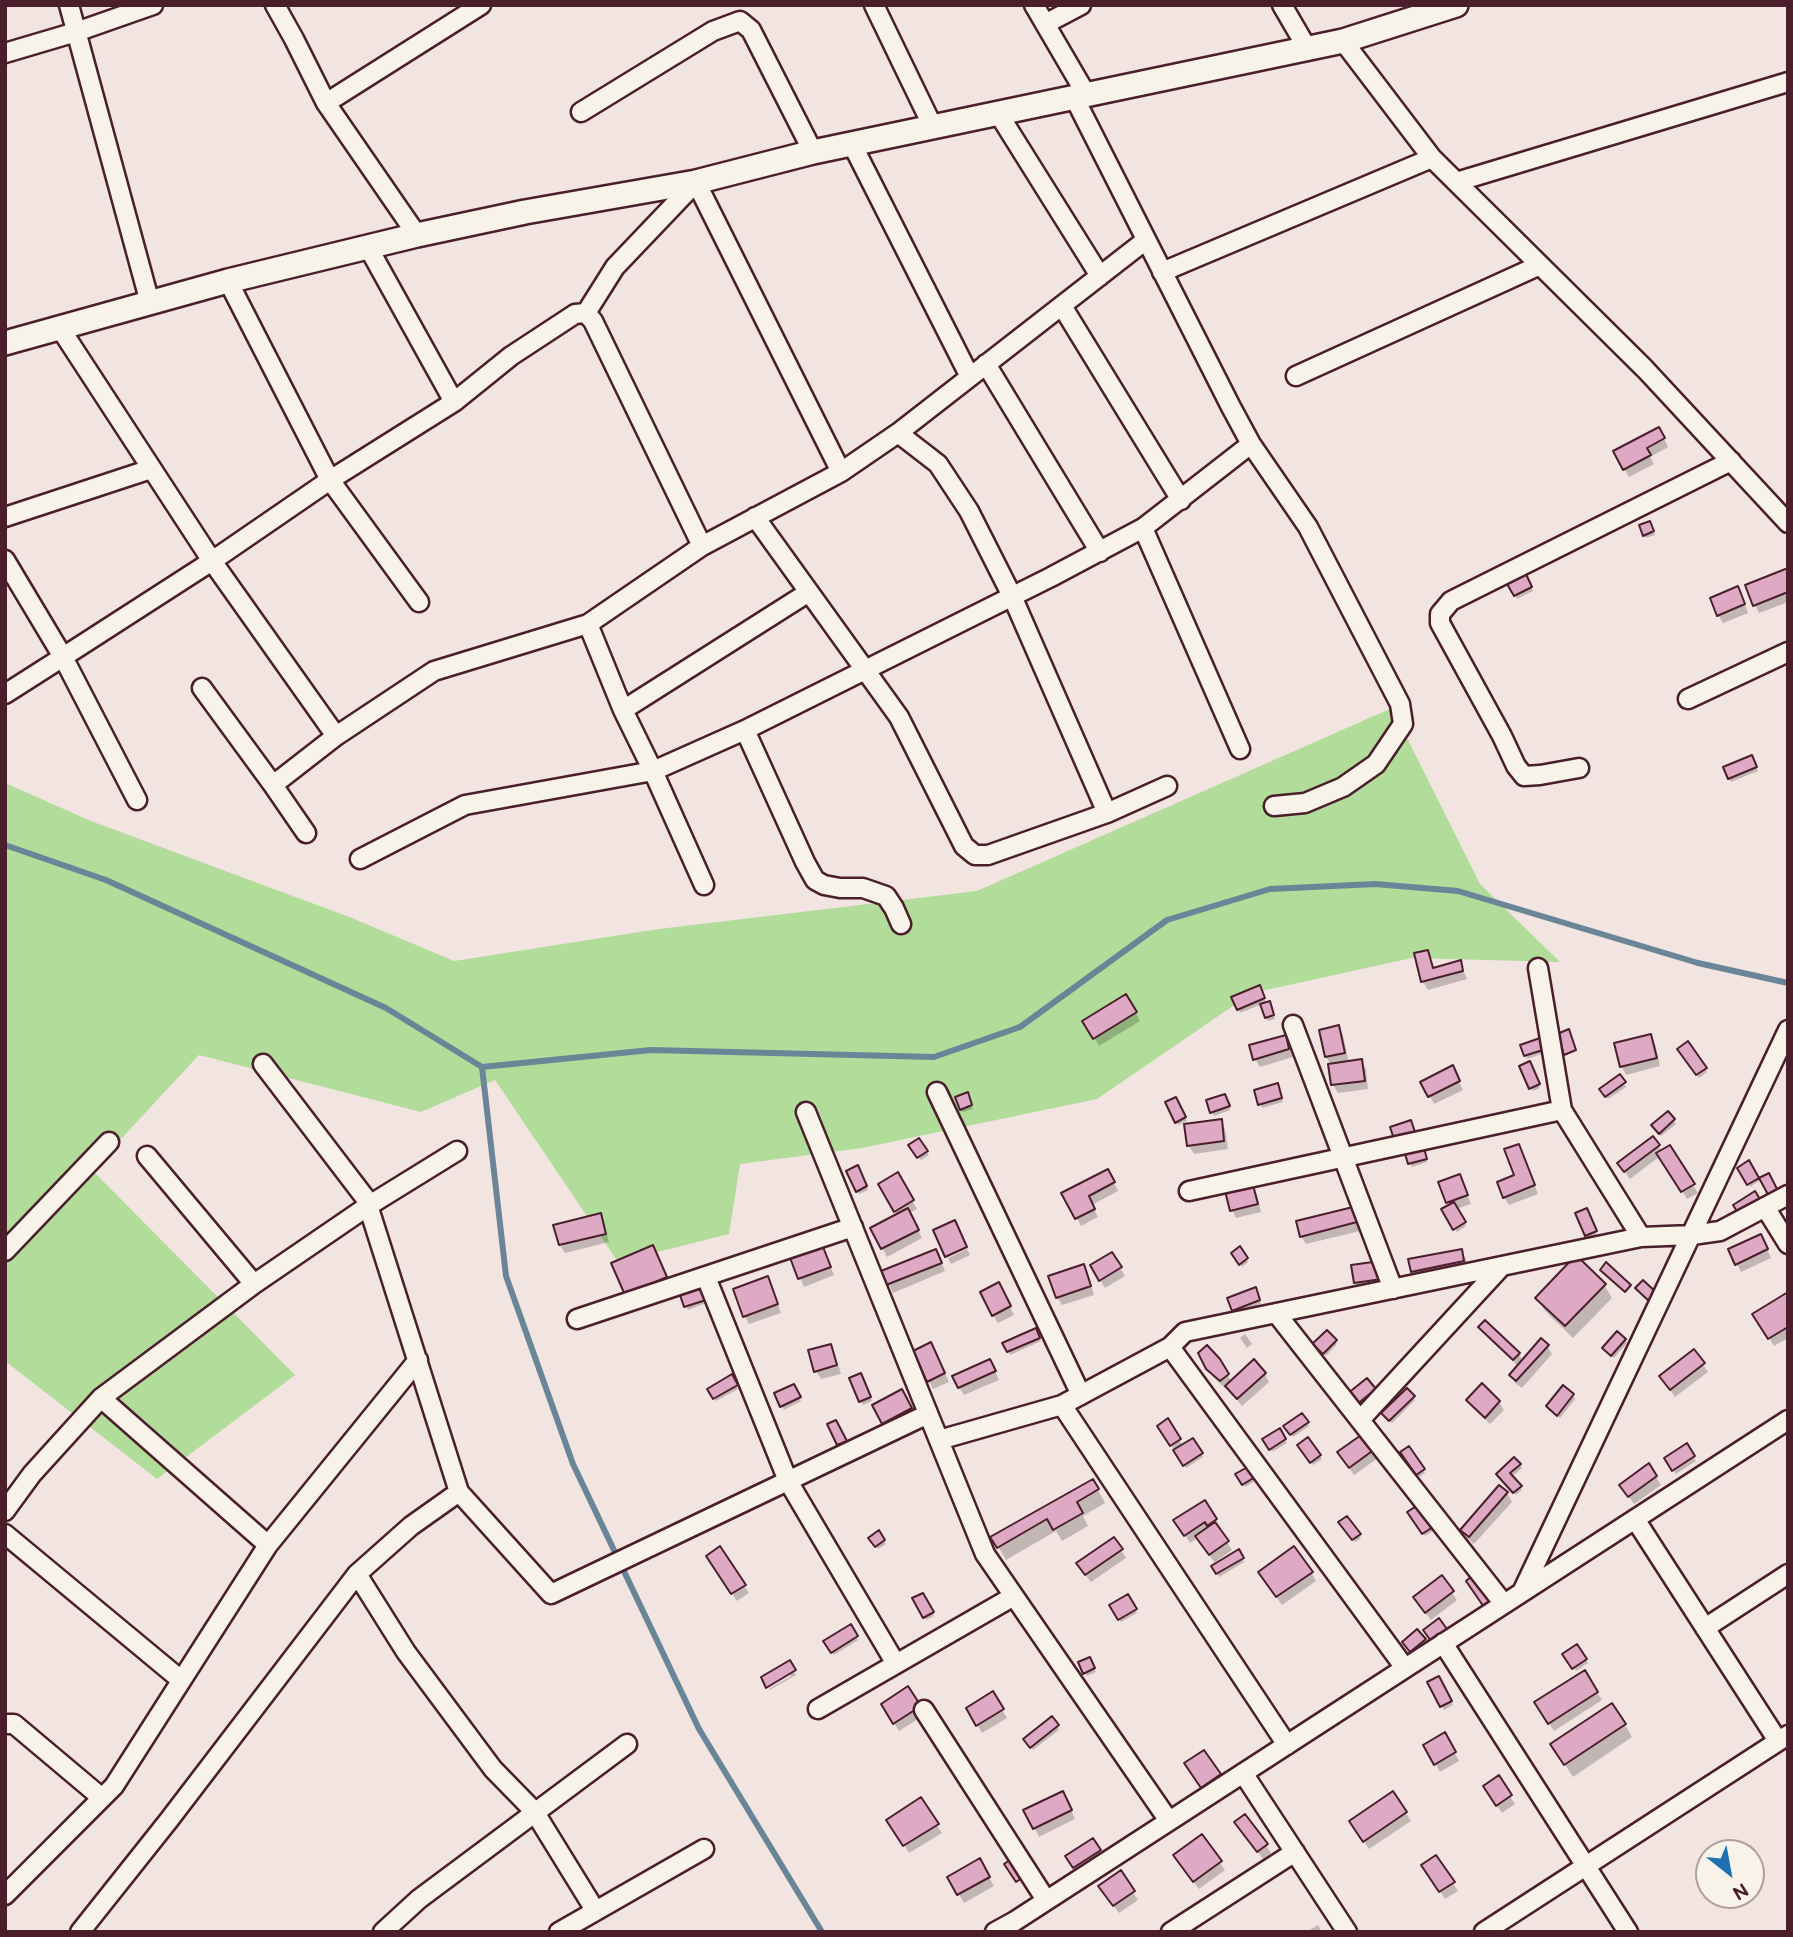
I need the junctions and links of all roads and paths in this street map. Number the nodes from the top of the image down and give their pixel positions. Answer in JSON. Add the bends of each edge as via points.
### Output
{"nodes":[{"id":1,"x":69,"y":5,"type":"edge"},
{"id":2,"x":153,"y":5,"type":"edge"},
{"id":3,"x":275,"y":5,"type":"edge"},
{"id":4,"x":481,"y":5,"type":"edge"},
{"id":5,"x":874,"y":5,"type":"edge"},
{"id":6,"x":1034,"y":5,"type":"edge"},
{"id":7,"x":1080,"y":5,"type":"edge"},
{"id":8,"x":1282,"y":5,"type":"edge"},
{"id":9,"x":1455,"y":5,"type":"edge"},
{"id":10,"x":1045,"y":24,"type":"junction"},
{"id":11,"x":76,"y":32,"type":"junction"},
{"id":12,"x":1343,"y":41,"type":"junction"},
{"id":13,"x":1307,"y":48,"type":"junction"},
{"id":14,"x":5,"y":53,"type":"edge"},
{"id":15,"x":1788,"y":82,"type":"edge"},
{"id":16,"x":1080,"y":96,"type":"junction"},
{"id":17,"x":326,"y":103,"type":"junction"},
{"id":18,"x":581,"y":112,"type":"dead end"},
{"id":19,"x":998,"y":113,"type":"junction"},
{"id":20,"x":933,"y":127,"type":"junction"},
{"id":21,"x":852,"y":144,"type":"junction"},
{"id":22,"x":813,"y":152,"type":"junction"},
{"id":23,"x":1433,"y":158,"type":"junction"},
{"id":24,"x":696,"y":182,"type":"junction"},
{"id":25,"x":1456,"y":182,"type":"junction"},
{"id":26,"x":417,"y":235,"type":"junction"},
{"id":27,"x":1146,"y":240,"type":"junction"},
{"id":28,"x":368,"y":247,"type":"junction"},
{"id":29,"x":1541,"y":265,"type":"junction"},
{"id":30,"x":1163,"y":272,"type":"junction"},
{"id":31,"x":1100,"y":276,"type":"junction"},
{"id":32,"x":228,"y":281,"type":"junction"},
{"id":33,"x":150,"y":303,"type":"junction"},
{"id":34,"x":1062,"y":306,"type":"junction"},
{"id":35,"x":586,"y":313,"type":"junction"},
{"id":36,"x":60,"y":328,"type":"junction"},
{"id":37,"x":6,"y":341,"type":"edge"},
{"id":38,"x":986,"y":364,"type":"junction"},
{"id":39,"x":1296,"y":376,"type":"dead end"},
{"id":40,"x":970,"y":377,"type":"junction"},
{"id":41,"x":454,"y":402,"type":"junction"},
{"id":42,"x":898,"y":433,"type":"junction"},
{"id":43,"x":1251,"y":444,"type":"junction"},
{"id":44,"x":1731,"y":461,"type":"junction"},
{"id":45,"x":151,"y":469,"type":"junction"},
{"id":46,"x":841,"y":471,"type":"junction"},
{"id":47,"x":330,"y":480,"type":"junction"},
{"id":48,"x":1181,"y":500,"type":"junction"},
{"id":49,"x":5,"y":517,"type":"edge"},
{"id":50,"x":755,"y":517,"type":"junction"},
{"id":51,"x":1788,"y":523,"type":"edge"},
{"id":52,"x":1143,"y":528,"type":"junction"},
{"id":53,"x":702,"y":546,"type":"junction"},
{"id":54,"x":1100,"y":552,"type":"junction"},
{"id":55,"x":5,"y":560,"type":"edge"},
{"id":56,"x":212,"y":561,"type":"junction"},
{"id":57,"x":809,"y":592,"type":"junction"},
{"id":58,"x":1012,"y":596,"type":"junction"},
{"id":59,"x":419,"y":602,"type":"dead end"},
{"id":60,"x":588,"y":624,"type":"junction"},
{"id":61,"x":1788,"y":652,"type":"edge"},
{"id":62,"x":63,"y":657,"type":"junction"},
{"id":63,"x":864,"y":670,"type":"junction"},
{"id":64,"x":202,"y":688,"type":"dead end"},
{"id":65,"x":5,"y":694,"type":"edge"},
{"id":66,"x":1688,"y":699,"type":"dead end"},
{"id":67,"x":623,"y":710,"type":"junction"},
{"id":68,"x":745,"y":730,"type":"junction"},
{"id":69,"x":336,"y":736,"type":"junction"},
{"id":70,"x":1240,"y":749,"type":"dead end"},
{"id":71,"x":1579,"y":768,"type":"dead end"},
{"id":72,"x":653,"y":771,"type":"junction"},
{"id":73,"x":273,"y":785,"type":"junction"},
{"id":74,"x":1167,"y":786,"type":"dead end"},
{"id":75,"x":136,"y":800,"type":"dead end"},
{"id":76,"x":1275,"y":806,"type":"dead end"},
{"id":77,"x":1107,"y":813,"type":"junction"},
{"id":78,"x":306,"y":833,"type":"dead end"},
{"id":79,"x":360,"y":859,"type":"dead end"},
{"id":80,"x":704,"y":885,"type":"dead end"},
{"id":81,"x":901,"y":924,"type":"dead end"},
{"id":82,"x":1538,"y":968,"type":"dead end"},
{"id":83,"x":1293,"y":1025,"type":"dead end"},
{"id":84,"x":1788,"y":1030,"type":"edge"},
{"id":85,"x":263,"y":1063,"type":"dead end"},
{"id":86,"x":937,"y":1092,"type":"dead end"},
{"id":87,"x":1562,"y":1110,"type":"junction"},
{"id":88,"x":806,"y":1112,"type":"dead end"},
{"id":89,"x":109,"y":1142,"type":"dead end"},
{"id":90,"x":457,"y":1151,"type":"dead end"},
{"id":91,"x":147,"y":1156,"type":"dead end"},
{"id":92,"x":1343,"y":1157,"type":"junction"},
{"id":93,"x":1189,"y":1191,"type":"dead end"},
{"id":94,"x":1788,"y":1195,"type":"edge"},
{"id":95,"x":368,"y":1206,"type":"junction"},
{"id":96,"x":1765,"y":1207,"type":"junction"},
{"id":97,"x":853,"y":1227,"type":"junction"},
{"id":98,"x":1692,"y":1235,"type":"junction"},
{"id":99,"x":1642,"y":1237,"type":"junction"},
{"id":100,"x":1788,"y":1244,"type":"edge"},
{"id":101,"x":5,"y":1251,"type":"edge"},
{"id":102,"x":1502,"y":1266,"type":"junction"},
{"id":103,"x":706,"y":1276,"type":"junction"},
{"id":104,"x":254,"y":1284,"type":"junction"},
{"id":105,"x":1393,"y":1289,"type":"junction"},
{"id":106,"x":1276,"y":1313,"type":"junction"},
{"id":107,"x":577,"y":1319,"type":"dead end"},
{"id":108,"x":1170,"y":1347,"type":"junction"},
{"id":109,"x":418,"y":1360,"type":"junction"},
{"id":110,"x":1081,"y":1395,"type":"junction"},
{"id":111,"x":102,"y":1398,"type":"junction"},
{"id":112,"x":1062,"y":1405,"type":"junction"},
{"id":113,"x":928,"y":1414,"type":"junction"},
{"id":114,"x":1360,"y":1420,"type":"junction"},
{"id":115,"x":1788,"y":1420,"type":"edge"},
{"id":116,"x":939,"y":1440,"type":"junction"},
{"id":117,"x":788,"y":1481,"type":"junction"},
{"id":118,"x":459,"y":1492,"type":"junction"},
{"id":119,"x":5,"y":1511,"type":"edge"},
{"id":120,"x":1635,"y":1519,"type":"junction"},
{"id":121,"x":5,"y":1534,"type":"edge"},
{"id":122,"x":268,"y":1545,"type":"junction"},
{"id":123,"x":357,"y":1574,"type":"junction"},
{"id":124,"x":1788,"y":1574,"type":"edge"},
{"id":125,"x":1522,"y":1592,"type":"junction"},
{"id":126,"x":1014,"y":1596,"type":"junction"},
{"id":127,"x":1504,"y":1604,"type":"junction"},
{"id":128,"x":1705,"y":1628,"type":"junction"},
{"id":129,"x":1443,"y":1643,"type":"junction"},
{"id":130,"x":896,"y":1664,"type":"junction"},
{"id":131,"x":1405,"y":1668,"type":"junction"},
{"id":132,"x":181,"y":1680,"type":"junction"},
{"id":133,"x":818,"y":1709,"type":"dead end"},
{"id":134,"x":924,"y":1710,"type":"dead end"},
{"id":135,"x":5,"y":1724,"type":"edge"},
{"id":136,"x":1783,"y":1738,"type":"edge"},
{"id":137,"x":627,"y":1744,"type":"dead end"},
{"id":138,"x":1287,"y":1745,"type":"junction"},
{"id":139,"x":1243,"y":1773,"type":"junction"},
{"id":140,"x":102,"y":1798,"type":"junction"},
{"id":141,"x":534,"y":1811,"type":"junction"},
{"id":142,"x":1169,"y":1821,"type":"junction"},
{"id":143,"x":704,"y":1849,"type":"dead end"},
{"id":144,"x":1295,"y":1852,"type":"junction"},
{"id":145,"x":1586,"y":1866,"type":"junction"},
{"id":146,"x":5,"y":1895,"type":"edge"},
{"id":147,"x":1046,"y":1900,"type":"junction"},
{"id":148,"x":595,"y":1910,"type":"junction"},
{"id":149,"x":1018,"y":1926,"type":"edge"},
{"id":150,"x":80,"y":1932,"type":"edge"},
{"id":151,"x":383,"y":1932,"type":"edge"},
{"id":152,"x":559,"y":1932,"type":"edge"},
{"id":153,"x":995,"y":1932,"type":"edge"},
{"id":154,"x":1171,"y":1932,"type":"edge"},
{"id":155,"x":1347,"y":1932,"type":"edge"},
{"id":156,"x":1484,"y":1932,"type":"edge"},
{"id":157,"x":1628,"y":1932,"type":"edge"}],
"edges":[{"from":1,"to":11,"type":"street"},
{"from":2,"to":11,"type":"street"},
{"from":3,"to":17,"type":"street"},
{"from":4,"to":17,"type":"street"},
{"from":5,"to":20,"type":"street"},
{"from":6,"to":10,"type":"street"},
{"from":7,"to":10,"type":"street"},
{"from":8,"to":13,"type":"street"},
{"from":9,"to":12,"type":"street"},
{"from":10,"to":16,"type":"street"},
{"from":11,"to":14,"type":"street"},
{"from":11,"to":33,"type":"street"},
{"from":12,"to":13,"type":"street"},
{"from":12,"to":23,"type":"street"},
{"from":13,"to":16,"type":"street"},
{"from":15,"to":25,"type":"street"},
{"from":16,"to":19,"type":"street"},
{"from":16,"to":27,"type":"street"},
{"from":17,"to":26,"type":"street"},
{"from":18,"to":22,"type":"street","via":[[713,30],[740,21],[751,30]]},
{"from":19,"to":20,"type":"street"},
{"from":19,"to":31,"type":"street"},
{"from":20,"to":21,"type":"street"},
{"from":21,"to":22,"type":"street"},
{"from":21,"to":40,"type":"street"},
{"from":22,"to":24,"type":"street"},
{"from":23,"to":25,"type":"street"},
{"from":23,"to":30,"type":"street"},
{"from":24,"to":26,"type":"street"},
{"from":24,"to":35,"type":"street","via":[[615,267]]},
{"from":24,"to":46,"type":"street"},
{"from":25,"to":29,"type":"street"},
{"from":26,"to":28,"type":"street"},
{"from":27,"to":30,"type":"street"},
{"from":27,"to":31,"type":"street"},
{"from":28,"to":32,"type":"street"},
{"from":28,"to":41,"type":"street"},
{"from":29,"to":39,"type":"street"},
{"from":29,"to":44,"type":"street"},
{"from":30,"to":43,"type":"street"},
{"from":31,"to":34,"type":"street"},
{"from":32,"to":33,"type":"street"},
{"from":32,"to":47,"type":"street"},
{"from":33,"to":36,"type":"street"},
{"from":34,"to":38,"type":"street"},
{"from":34,"to":48,"type":"street"},
{"from":35,"to":41,"type":"street","via":[[575,314],[511,356]]},
{"from":35,"to":53,"type":"street"},
{"from":36,"to":37,"type":"street"},
{"from":36,"to":45,"type":"street"},
{"from":38,"to":40,"type":"street"},
{"from":38,"to":54,"type":"street"},
{"from":40,"to":42,"type":"street"},
{"from":41,"to":47,"type":"street"},
{"from":42,"to":46,"type":"street"},
{"from":42,"to":58,"type":"street","via":[[938,464],[969,511]]},
{"from":43,"to":48,"type":"street"},
{"from":43,"to":76,"type":"street","via":[[1308,527],[1400,704],[1403,724],[1376,764],[1343,787],[1305,803]]},
{"from":44,"to":51,"type":"street"},
{"from":44,"to":71,"type":"street","via":[[1451,601],[1440,614],[1440,623],[1524,776]]},
{"from":45,"to":49,"type":"street"},
{"from":45,"to":56,"type":"street"},
{"from":46,"to":50,"type":"street"},
{"from":47,"to":56,"type":"street"},
{"from":47,"to":59,"type":"street"},
{"from":48,"to":52,"type":"street"},
{"from":50,"to":53,"type":"street"},
{"from":50,"to":57,"type":"street"},
{"from":52,"to":54,"type":"street"},
{"from":52,"to":70,"type":"street"},
{"from":53,"to":60,"type":"street"},
{"from":54,"to":58,"type":"street"},
{"from":55,"to":62,"type":"street"},
{"from":56,"to":62,"type":"street"},
{"from":56,"to":69,"type":"street"},
{"from":57,"to":63,"type":"street"},
{"from":57,"to":67,"type":"street"},
{"from":58,"to":63,"type":"street"},
{"from":58,"to":77,"type":"street"},
{"from":60,"to":67,"type":"street"},
{"from":60,"to":69,"type":"street","via":[[434,671]]},
{"from":61,"to":66,"type":"street"},
{"from":62,"to":65,"type":"street"},
{"from":62,"to":75,"type":"street"},
{"from":63,"to":68,"type":"street"},
{"from":63,"to":77,"type":"street","via":[[899,717],[964,846],[975,855],[988,855]]},
{"from":64,"to":73,"type":"street"},
{"from":67,"to":72,"type":"street"},
{"from":68,"to":72,"type":"street"},
{"from":68,"to":81,"type":"street","via":[[815,880],[886,896]]},
{"from":69,"to":73,"type":"street"},
{"from":72,"to":79,"type":"street","via":[[465,805]]},
{"from":72,"to":80,"type":"street"},
{"from":73,"to":78,"type":"street"},
{"from":74,"to":77,"type":"street"},
{"from":82,"to":87,"type":"street"},
{"from":83,"to":92,"type":"street"},
{"from":84,"to":98,"type":"street"},
{"from":85,"to":95,"type":"street"},
{"from":86,"to":110,"type":"street"},
{"from":87,"to":92,"type":"street"},
{"from":87,"to":99,"type":"street"},
{"from":88,"to":97,"type":"street"},
{"from":89,"to":101,"type":"street"},
{"from":90,"to":95,"type":"street"},
{"from":91,"to":104,"type":"street"},
{"from":92,"to":93,"type":"street"},
{"from":92,"to":105,"type":"street"},
{"from":94,"to":96,"type":"street"},
{"from":95,"to":104,"type":"street"},
{"from":95,"to":109,"type":"street"},
{"from":96,"to":98,"type":"street","via":[[1720,1231]]},
{"from":96,"to":100,"type":"street"},
{"from":97,"to":103,"type":"street"},
{"from":97,"to":113,"type":"street"},
{"from":98,"to":99,"type":"street"},
{"from":98,"to":125,"type":"street"},
{"from":99,"to":102,"type":"street"},
{"from":102,"to":105,"type":"street"},
{"from":102,"to":114,"type":"street"},
{"from":103,"to":107,"type":"street"},
{"from":103,"to":117,"type":"street"},
{"from":104,"to":111,"type":"street"},
{"from":105,"to":106,"type":"street"},
{"from":106,"to":108,"type":"street","via":[[1185,1332]]},
{"from":106,"to":114,"type":"street"},
{"from":108,"to":110,"type":"street"},
{"from":108,"to":131,"type":"street"},
{"from":109,"to":118,"type":"street"},
{"from":109,"to":122,"type":"street"},
{"from":110,"to":112,"type":"street"},
{"from":111,"to":119,"type":"street","via":[[32,1474]]},
{"from":111,"to":122,"type":"street"},
{"from":112,"to":116,"type":"street"},
{"from":112,"to":138,"type":"street"},
{"from":113,"to":116,"type":"street"},
{"from":113,"to":117,"type":"street"},
{"from":114,"to":127,"type":"street"},
{"from":115,"to":120,"type":"street"},
{"from":116,"to":126,"type":"street","via":[[985,1554]]},
{"from":117,"to":118,"type":"street","via":[[551,1594]]},
{"from":117,"to":130,"type":"street"},
{"from":118,"to":123,"type":"street","via":[[411,1526]]},
{"from":120,"to":125,"type":"street"},
{"from":120,"to":128,"type":"street"},
{"from":121,"to":132,"type":"street"},
{"from":122,"to":132,"type":"street"},
{"from":123,"to":141,"type":"street","via":[[406,1652],[493,1769]]},
{"from":123,"to":150,"type":"street"},
{"from":124,"to":128,"type":"street"},
{"from":125,"to":127,"type":"street"},
{"from":126,"to":130,"type":"street"},
{"from":126,"to":142,"type":"street"},
{"from":127,"to":129,"type":"street"},
{"from":128,"to":136,"type":"street"},
{"from":129,"to":131,"type":"street"},
{"from":129,"to":145,"type":"street"},
{"from":130,"to":133,"type":"street"},
{"from":131,"to":138,"type":"street"},
{"from":132,"to":140,"type":"street"},
{"from":134,"to":147,"type":"street"},
{"from":135,"to":140,"type":"street","via":[[14,1724]]},
{"from":136,"to":145,"type":"street"},
{"from":137,"to":141,"type":"street"},
{"from":138,"to":139,"type":"street"},
{"from":139,"to":142,"type":"street"},
{"from":139,"to":144,"type":"street"},
{"from":140,"to":146,"type":"street"},
{"from":141,"to":148,"type":"street"},
{"from":141,"to":151,"type":"street"},
{"from":142,"to":147,"type":"street"},
{"from":143,"to":148,"type":"street"},
{"from":144,"to":154,"type":"street"},
{"from":144,"to":155,"type":"street"},
{"from":145,"to":156,"type":"street"},
{"from":145,"to":157,"type":"street"},
{"from":147,"to":149,"type":"street"},
{"from":148,"to":152,"type":"street"},
{"from":149,"to":153,"type":"street"}]}
